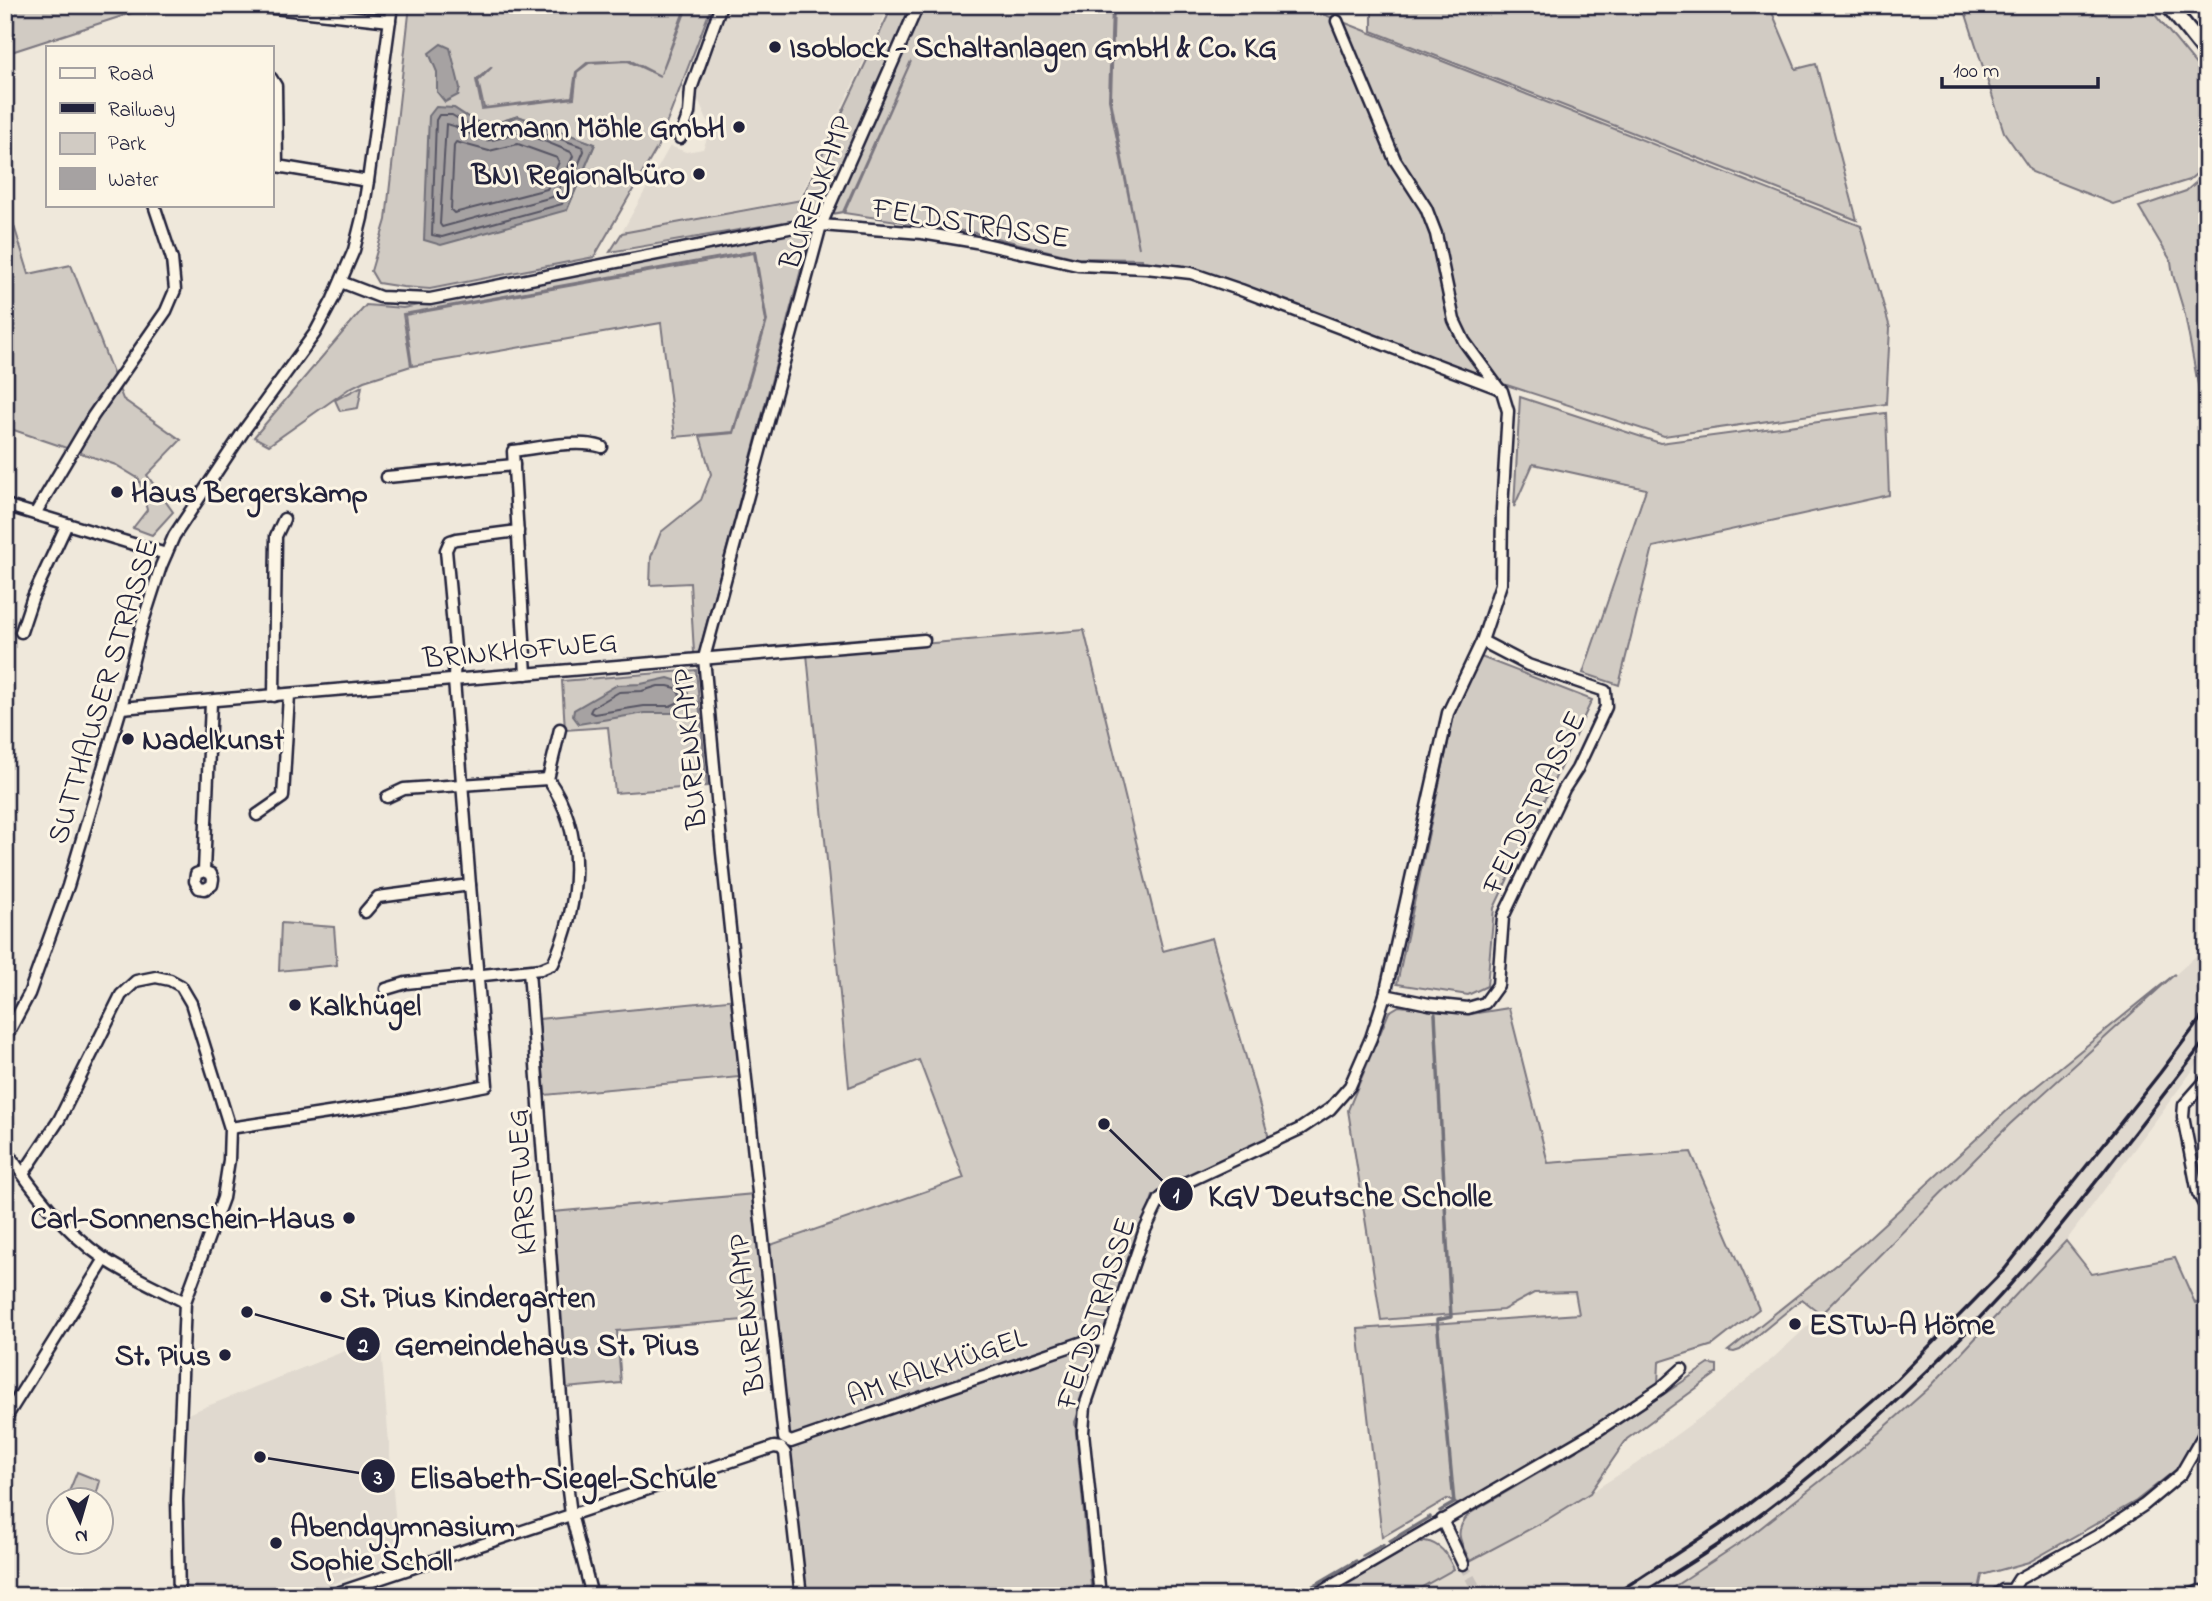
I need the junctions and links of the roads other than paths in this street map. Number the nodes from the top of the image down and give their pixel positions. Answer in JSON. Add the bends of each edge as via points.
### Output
{"nodes":[{"id":1,"x":247,"y":5,"type":"edge"},
{"id":2,"x":392,"y":5,"type":"edge"},
{"id":3,"x":721,"y":5,"type":"edge"},
{"id":4,"x":918,"y":5,"type":"edge"},
{"id":5,"x":2168,"y":5,"type":"edge"},
{"id":6,"x":2190,"y":5,"type":"edge"},
{"id":7,"x":390,"y":21,"type":"junction"},
{"id":8,"x":1337,"y":21,"type":"dead end"},
{"id":9,"x":2207,"y":26,"type":"edge"},
{"id":10,"x":2207,"y":54,"type":"edge"},
{"id":11,"x":273,"y":81,"type":"edge"},
{"id":12,"x":680,"y":138,"type":"dead end"},
{"id":13,"x":368,"y":181,"type":"junction"},
{"id":14,"x":154,"y":206,"type":"edge"},
{"id":15,"x":821,"y":225,"type":"junction"},
{"id":16,"x":341,"y":282,"type":"junction"},
{"id":17,"x":1499,"y":388,"type":"junction"},
{"id":18,"x":603,"y":447,"type":"dead end"},
{"id":19,"x":514,"y":465,"type":"junction"},
{"id":20,"x":387,"y":477,"type":"dead end"},
{"id":21,"x":8,"y":505,"type":"edge"},
{"id":22,"x":35,"y":514,"type":"junction"},
{"id":23,"x":284,"y":519,"type":"dead end"},
{"id":24,"x":5,"y":521,"type":"edge"},
{"id":25,"x":67,"y":524,"type":"junction"},
{"id":26,"x":518,"y":531,"type":"junction"},
{"id":27,"x":166,"y":554,"type":"junction"},
{"id":28,"x":21,"y":632,"type":"dead end"},
{"id":29,"x":923,"y":640,"type":"dead end"},
{"id":30,"x":1482,"y":641,"type":"junction"},
{"id":31,"x":704,"y":658,"type":"junction"},
{"id":32,"x":526,"y":674,"type":"junction"},
{"id":33,"x":454,"y":680,"type":"junction"},
{"id":34,"x":289,"y":695,"type":"junction"},
{"id":35,"x":274,"y":696,"type":"junction"},
{"id":36,"x":211,"y":702,"type":"junction"},
{"id":37,"x":121,"y":708,"type":"junction"},
{"id":38,"x":561,"y":729,"type":"dead end"},
{"id":39,"x":548,"y":779,"type":"junction"},
{"id":40,"x":461,"y":784,"type":"junction"},
{"id":41,"x":387,"y":797,"type":"dead end"},
{"id":42,"x":257,"y":815,"type":"dead end"},
{"id":43,"x":204,"y":871,"type":"dead end"},
{"id":44,"x":470,"y":886,"type":"junction"},
{"id":45,"x":365,"y":912,"type":"dead end"},
{"id":46,"x":530,"y":971,"type":"junction"},
{"id":47,"x":478,"y":976,"type":"junction"},
{"id":48,"x":386,"y":989,"type":"dead end"},
{"id":49,"x":1385,"y":995,"type":"junction"},
{"id":50,"x":5,"y":1039,"type":"edge"},
{"id":51,"x":2207,"y":1079,"type":"edge"},
{"id":52,"x":230,"y":1128,"type":"junction"},
{"id":53,"x":5,"y":1149,"type":"edge"},
{"id":54,"x":23,"y":1174,"type":"junction"},
{"id":55,"x":2207,"y":1210,"type":"edge"},
{"id":56,"x":105,"y":1259,"type":"junction"},
{"id":57,"x":185,"y":1302,"type":"junction"},
{"id":58,"x":1106,"y":1341,"type":"junction"},
{"id":59,"x":1682,"y":1369,"type":"dead end"},
{"id":60,"x":5,"y":1419,"type":"edge"},
{"id":61,"x":2207,"y":1429,"type":"edge"},
{"id":62,"x":784,"y":1438,"type":"joint"},
{"id":63,"x":2202,"y":1450,"type":"edge"},
{"id":64,"x":571,"y":1514,"type":"junction"},
{"id":65,"x":1442,"y":1520,"type":"junction"},
{"id":66,"x":1463,"y":1564,"type":"tunnel mouth"},
{"id":67,"x":2012,"y":1590,"type":"junction"},
{"id":68,"x":2207,"y":1593,"type":"edge"},
{"id":69,"x":1995,"y":1595,"type":"edge"},
{"id":70,"x":179,"y":1596,"type":"edge"},
{"id":71,"x":328,"y":1596,"type":"edge"},
{"id":72,"x":592,"y":1596,"type":"edge"},
{"id":73,"x":801,"y":1596,"type":"edge"},
{"id":74,"x":1100,"y":1596,"type":"edge"},
{"id":75,"x":1314,"y":1596,"type":"edge"},
{"id":76,"x":2023,"y":1596,"type":"edge"},
{"id":77,"x":2188,"y":1596,"type":"edge"}],
"edges":[{"from":1,"to":7,"type":"street"},
{"from":2,"to":7,"type":"street","name":"SUTTHAUSER STRASSE"},
{"from":3,"to":12,"type":"street","via":[[691,89]]},
{"from":4,"to":15,"type":"street","name":"BURENKAMP"},
{"from":5,"to":10,"type":"highway"},
{"from":6,"to":9,"type":"highway"},
{"from":7,"to":13,"type":"street","name":"SUTTHAUSER STRASSE"},
{"from":8,"to":17,"type":"street","name":"FELDSTRASSE","via":[[1395,160],[1426,208],[1454,320]]},
{"from":11,"to":13,"type":"street","via":[[277,166]]},
{"from":13,"to":16,"type":"street","name":"SUTTHAUSER STRASSE","via":[[354,250]]},
{"from":14,"to":22,"type":"street","via":[[172,259],[175,290]]},
{"from":15,"to":16,"type":"street","name":"FELDSTRASSE","via":[[430,299],[380,297]]},
{"from":15,"to":17,"type":"street","name":"FELDSTRASSE","via":[[922,233],[1079,265],[1191,274]]},
{"from":15,"to":31,"type":"street","name":"BURENKAMP"},
{"from":16,"to":27,"type":"street","name":"SUTTHAUSER STRASSE","via":[[315,333],[245,429]]},
{"from":17,"to":30,"type":"street","name":"FELDSTRASSE","via":[[1508,411],[1501,584]]},
{"from":18,"to":19,"type":"street","via":[[576,444],[513,451]]},
{"from":19,"to":20,"type":"street"},
{"from":19,"to":26,"type":"street"},
{"from":21,"to":22,"type":"street"},
{"from":21,"to":24,"type":"street"},
{"from":22,"to":25,"type":"street"},
{"from":23,"to":35,"type":"street","via":[[276,536]]},
{"from":25,"to":27,"type":"street"},
{"from":25,"to":28,"type":"street"},
{"from":26,"to":32,"type":"street"},
{"from":26,"to":33,"type":"street","via":[[450,541],[446,550]]},
{"from":27,"to":37,"type":"street","name":"SUTTHAUSER STRASSE"},
{"from":29,"to":31,"type":"street","name":"BRINKHOFWEG"},
{"from":30,"to":49,"type":"street","name":"FELDSTRASSE","via":[[1448,712]]},
{"from":30,"to":49,"type":"street","name":"FELDSTRASSE","via":[[1528,665],[1605,691],[1606,707],[1503,917],[1498,985],[1485,1003],[1468,1008]]},
{"from":31,"to":32,"type":"street","name":"BRINKHOFWEG"},
{"from":31,"to":62,"type":"street","name":"BURENKAMP"},
{"from":32,"to":33,"type":"street","name":"BRINKHOFWEG"},
{"from":33,"to":34,"type":"street","name":"BRINKHOFWEG"},
{"from":33,"to":40,"type":"street"},
{"from":34,"to":35,"type":"street","name":"BRINKHOFWEG"},
{"from":34,"to":42,"type":"street","via":[[283,797]]},
{"from":35,"to":36,"type":"street","name":"BRINKHOFWEG"},
{"from":36,"to":37,"type":"street","name":"BRINKHOFWEG"},
{"from":36,"to":43,"type":"street"},
{"from":37,"to":50,"type":"street","name":"SUTTHAUSER STRASSE","via":[[68,886],[29,994]]},
{"from":38,"to":39,"type":"street"},
{"from":39,"to":40,"type":"street"},
{"from":39,"to":46,"type":"street","via":[[561,796],[571,824],[576,875],[553,964]]},
{"from":40,"to":41,"type":"street","via":[[404,789]]},
{"from":40,"to":44,"type":"street"},
{"from":44,"to":45,"type":"street","via":[[377,897]]},
{"from":44,"to":47,"type":"street"},
{"from":46,"to":47,"type":"street"},
{"from":46,"to":64,"type":"street","name":"KARSTWEG"},
{"from":47,"to":48,"type":"street"},
{"from":47,"to":52,"type":"street","via":[[486,1085]]},
{"from":49,"to":58,"type":"street","name":"FELDSTRASSE","via":[[1350,1086],[1330,1110],[1160,1199]]},
{"from":51,"to":55,"type":"street","via":[[2185,1105],[2183,1117],[2198,1193]]},
{"from":52,"to":54,"type":"street","via":[[191,1003],[181,986],[156,977],[136,981],[120,998],[59,1120]]},
{"from":52,"to":57,"type":"street","via":[[223,1198]]},
{"from":53,"to":54,"type":"street"},
{"from":54,"to":56,"type":"street","via":[[60,1220]]},
{"from":56,"to":57,"type":"street"},
{"from":56,"to":60,"type":"street"},
{"from":57,"to":70,"type":"street","via":[[177,1500]]},
{"from":58,"to":62,"type":"street","name":"AM KALKHÜGEL","via":[[1089,1340],[791,1442]]},
{"from":58,"to":74,"type":"street","name":"FELDSTRASSE","via":[[1085,1406],[1083,1432]]},
{"from":59,"to":65,"type":"street","via":[[1595,1432]]},
{"from":61,"to":63,"type":"street"},
{"from":63,"to":67,"type":"street","via":[[2144,1505],[2019,1579]]},
{"from":64,"to":71,"type":"street"},
{"from":64,"to":72,"type":"street"},
{"from":64,"to":73,"type":"street","via":[[781,1448]]},
{"from":65,"to":66,"type":"street"},
{"from":65,"to":75,"type":"street"},
{"from":67,"to":69,"type":"street"},
{"from":67,"to":76,"type":"street"},
{"from":68,"to":77,"type":"street"}]}
